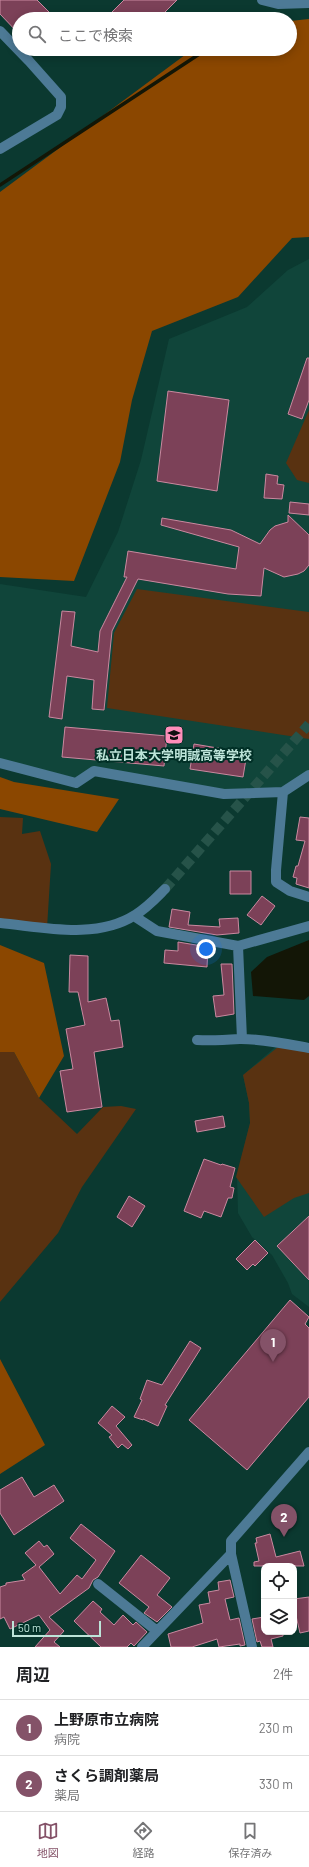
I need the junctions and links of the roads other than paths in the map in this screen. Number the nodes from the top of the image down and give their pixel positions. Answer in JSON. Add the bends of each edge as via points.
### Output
{"nodes":[{"id":1,"x":262,"y":0,"type":"edge"},
{"id":2,"x":309,"y":3,"type":"edge"},
{"id":3,"x":0,"y":31,"type":"edge"},
{"id":4,"x":12,"y":43,"type":"edge"},
{"id":5,"x":25,"y":56,"type":"edge"},
{"id":6,"x":0,"y":150,"type":"edge"},
{"id":7,"x":0,"y":763,"type":"edge"},
{"id":8,"x":309,"y":775,"type":"edge"},
{"id":9,"x":283,"y":792,"type":"junction"},
{"id":10,"x":165,"y":889,"type":"tunnel mouth"},
{"id":11,"x":309,"y":897,"type":"edge"},
{"id":12,"x":134,"y":916,"type":"junction"},
{"id":13,"x":0,"y":923,"type":"edge"},
{"id":14,"x":309,"y":926,"type":"edge"},
{"id":15,"x":238,"y":946,"type":"junction"},
{"id":16,"x":242,"y":1039,"type":"junction"},
{"id":17,"x":197,"y":1040,"type":"dead end"},
{"id":18,"x":309,"y":1048,"type":"edge"},
{"id":19,"x":309,"y":1452,"type":"edge"},
{"id":20,"x":230,"y":1554,"type":"junction"},
{"id":21,"x":98,"y":1584,"type":"dead end"},
{"id":22,"x":157,"y":1631,"type":"junction"},
{"id":23,"x":142,"y":1647,"type":"edge"},
{"id":24,"x":252,"y":1647,"type":"edge"}],
"edges":[{"from":1,"to":2,"type":"street","via":[[278,4]]},
{"from":3,"to":4,"type":"street"},
{"from":5,"to":6,"type":"street","via":[[61,97],[61,107],[57,115]]},
{"from":7,"to":9,"type":"street","via":[[76,783],[94,772],[224,794]]},
{"from":8,"to":9,"type":"street"},
{"from":9,"to":11,"type":"street","via":[[276,882],[290,891]]},
{"from":10,"to":12,"type":"street"},
{"from":12,"to":13,"type":"street","via":[[110,926],[89,930]]},
{"from":12,"to":15,"type":"street","via":[[157,931]]},
{"from":14,"to":15,"type":"street"},
{"from":15,"to":16,"type":"street"},
{"from":16,"to":17,"type":"street"},
{"from":16,"to":18,"type":"street"},
{"from":19,"to":20,"type":"street","via":[[231,1541]]},
{"from":20,"to":22,"type":"street"},
{"from":20,"to":24,"type":"street"},
{"from":21,"to":22,"type":"street"},
{"from":22,"to":23,"type":"street"}]}
